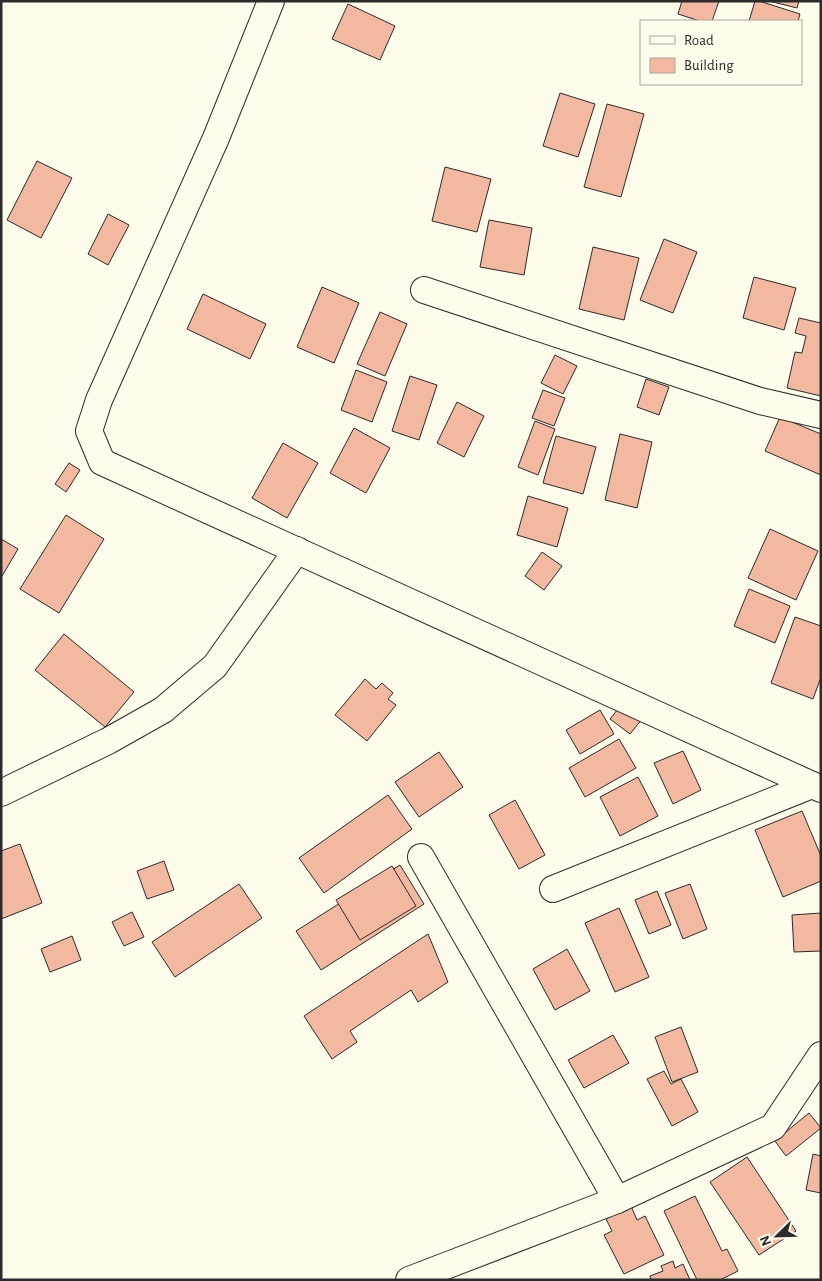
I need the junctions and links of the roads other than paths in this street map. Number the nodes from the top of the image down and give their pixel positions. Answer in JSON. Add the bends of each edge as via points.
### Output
{"nodes":[{"id":1,"x":271,"y":1,"type":"edge"},
{"id":2,"x":424,"y":290,"type":"dead end"},
{"id":3,"x":821,"y":415,"type":"edge"},
{"id":4,"x":297,"y":550,"type":"junction"},
{"id":5,"x":817,"y":787,"type":"edge"},
{"id":6,"x":1,"y":793,"type":"edge"},
{"id":7,"x":421,"y":857,"type":"dead end"},
{"id":8,"x":553,"y":888,"type":"dead end"},
{"id":9,"x":821,"y":1055,"type":"edge"},
{"id":10,"x":617,"y":1200,"type":"junction"},
{"id":11,"x":409,"y":1280,"type":"edge"}],
"edges":[{"from":1,"to":4,"type":"street","via":[[216,138],[99,400],[89,431],[102,462]]},
{"from":2,"to":3,"type":"street","via":[[760,401]]},
{"from":4,"to":5,"type":"street"},
{"from":4,"to":6,"type":"street","via":[[215,666],[163,710],[108,742]]},
{"from":5,"to":8,"type":"street"},
{"from":7,"to":10,"type":"street"},
{"from":9,"to":10,"type":"street","via":[[773,1128]]},
{"from":10,"to":11,"type":"street"}]}
